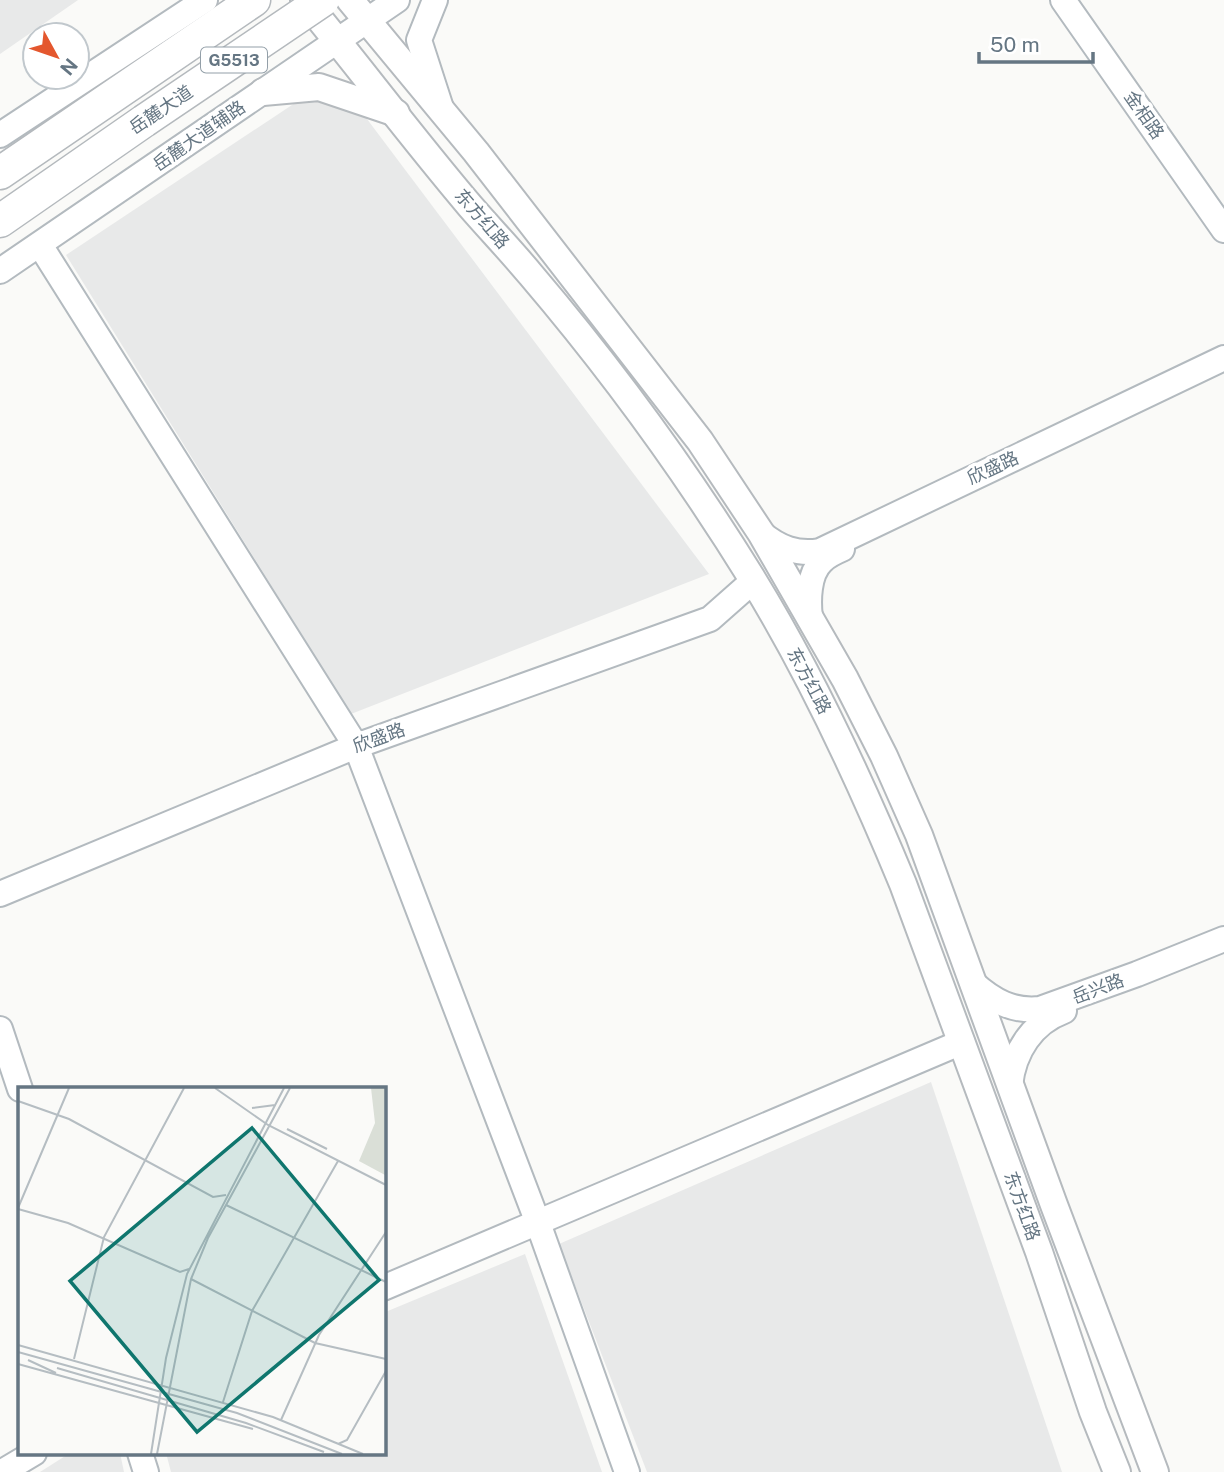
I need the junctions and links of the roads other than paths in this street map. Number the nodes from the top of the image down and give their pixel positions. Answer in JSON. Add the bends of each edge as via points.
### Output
{"nodes":[{"id":1,"x":254,"y":0,"type":"edge"},
{"id":2,"x":304,"y":0,"type":"edge"},
{"id":3,"x":323,"y":0,"type":"edge"},
{"id":4,"x":350,"y":0,"type":"edge"},
{"id":5,"x":397,"y":0,"type":"edge"},
{"id":6,"x":435,"y":0,"type":"edge"},
{"id":7,"x":1063,"y":0,"type":"edge"},
{"id":8,"x":1073,"y":0,"type":"edge"},
{"id":9,"x":195,"y":4,"type":"edge"},
{"id":10,"x":368,"y":20,"type":"junction"},
{"id":11,"x":337,"y":41,"type":"junction"},
{"id":12,"x":263,"y":92,"type":"junction"},
{"id":13,"x":441,"y":109,"type":"junction"},
{"id":14,"x":396,"y":114,"type":"junction"},
{"id":15,"x":0,"y":135,"type":"edge"},
{"id":16,"x":0,"y":173,"type":"edge"},
{"id":17,"x":1224,"y":214,"type":"edge"},
{"id":18,"x":0,"y":220,"type":"edge"},
{"id":19,"x":1224,"y":230,"type":"edge"},
{"id":20,"x":40,"y":245,"type":"junction"},
{"id":21,"x":0,"y":271,"type":"edge"},
{"id":22,"x":1224,"y":358,"type":"edge"},
{"id":23,"x":1224,"y":366,"type":"edge"},
{"id":24,"x":761,"y":533,"type":"junction"},
{"id":25,"x":753,"y":581,"type":"junction"},
{"id":26,"x":810,"y":618,"type":"junction"},
{"id":27,"x":356,"y":746,"type":"junction"},
{"id":28,"x":0,"y":894,"type":"edge"},
{"id":29,"x":1224,"y":939,"type":"edge"},
{"id":30,"x":1224,"y":947,"type":"edge"},
{"id":31,"x":973,"y":983,"type":"junction"},
{"id":32,"x":0,"y":1029,"type":"edge"},
{"id":33,"x":961,"y":1042,"type":"junction"},
{"id":34,"x":1010,"y":1084,"type":"junction"},
{"id":35,"x":19,"y":1087,"type":"edge"},
{"id":36,"x":538,"y":1223,"type":"junction"},
{"id":37,"x":385,"y":1287,"type":"edge"},
{"id":38,"x":32,"y":1454,"type":"edge"},
{"id":39,"x":140,"y":1454,"type":"edge"},
{"id":40,"x":2,"y":1472,"type":"edge"},
{"id":41,"x":146,"y":1472,"type":"edge"},
{"id":42,"x":627,"y":1472,"type":"edge"},
{"id":43,"x":1117,"y":1472,"type":"edge"},
{"id":44,"x":1155,"y":1472,"type":"edge"}],
"edges":[{"from":1,"to":16,"type":"highway","number":"G5513"},
{"from":2,"to":11,"type":"main road","name":"东方红路"},
{"from":3,"to":18,"type":"highway","name":"岳麓大道","number":"G5513","bridge":true},
{"from":4,"to":10,"type":"main road","name":"东方红路"},
{"from":5,"to":10,"type":"street","name":"岳麓大道辅路"},
{"from":6,"to":13,"type":"street","via":[[419,40]]},
{"from":7,"to":19,"type":"street","name":"金相路"},
{"from":8,"to":17,"type":"street","name":"金相路"},
{"from":9,"to":15,"type":"street"},
{"from":10,"to":11,"type":"street","name":"岳麓大道辅路"},
{"from":10,"to":13,"type":"main road","name":"东方红路"},
{"from":11,"to":12,"type":"street","name":"岳麓大道辅路"},
{"from":11,"to":14,"type":"main road","name":"东方红路"},
{"from":12,"to":14,"type":"main road","via":[[319,87]]},
{"from":12,"to":20,"type":"street","name":"岳麓大道辅路"},
{"from":13,"to":24,"type":"main road","name":"东方红路","via":[[646,370]]},
{"from":14,"to":25,"type":"main road","name":"东方红路","via":[[633,405]]},
{"from":20,"to":21,"type":"street","name":"岳麓大道辅路"},
{"from":20,"to":27,"type":"street"},
{"from":22,"to":24,"type":"street","name":"欣盛路","via":[[820,551],[786,549]]},
{"from":23,"to":26,"type":"street","name":"欣盛路","via":[[827,557],[814,575]]},
{"from":24,"to":26,"type":"main road","name":"东方红路"},
{"from":25,"to":27,"type":"street","name":"欣盛路","via":[[710,619]]},
{"from":25,"to":33,"type":"main road","name":"东方红路","via":[[816,693],[879,824]]},
{"from":26,"to":31,"type":"main road","name":"东方红路","via":[[900,791]]},
{"from":27,"to":28,"type":"street","name":"欣盛路"},
{"from":27,"to":36,"type":"street"},
{"from":29,"to":31,"type":"street","name":"岳兴路","via":[[1050,1008],[1015,1008],[993,999]]},
{"from":30,"to":34,"type":"street","name":"岳兴路","via":[[1042,1022],[1020,1051]]},
{"from":31,"to":34,"type":"main road","name":"东方红路"},
{"from":32,"to":35,"type":"street"},
{"from":33,"to":36,"type":"street"},
{"from":33,"to":43,"type":"main road","name":"东方红路"},
{"from":34,"to":44,"type":"main road","name":"东方红路"},
{"from":36,"to":37,"type":"street"},
{"from":36,"to":42,"type":"street"},
{"from":38,"to":40,"type":"street"},
{"from":39,"to":41,"type":"street"}]}
